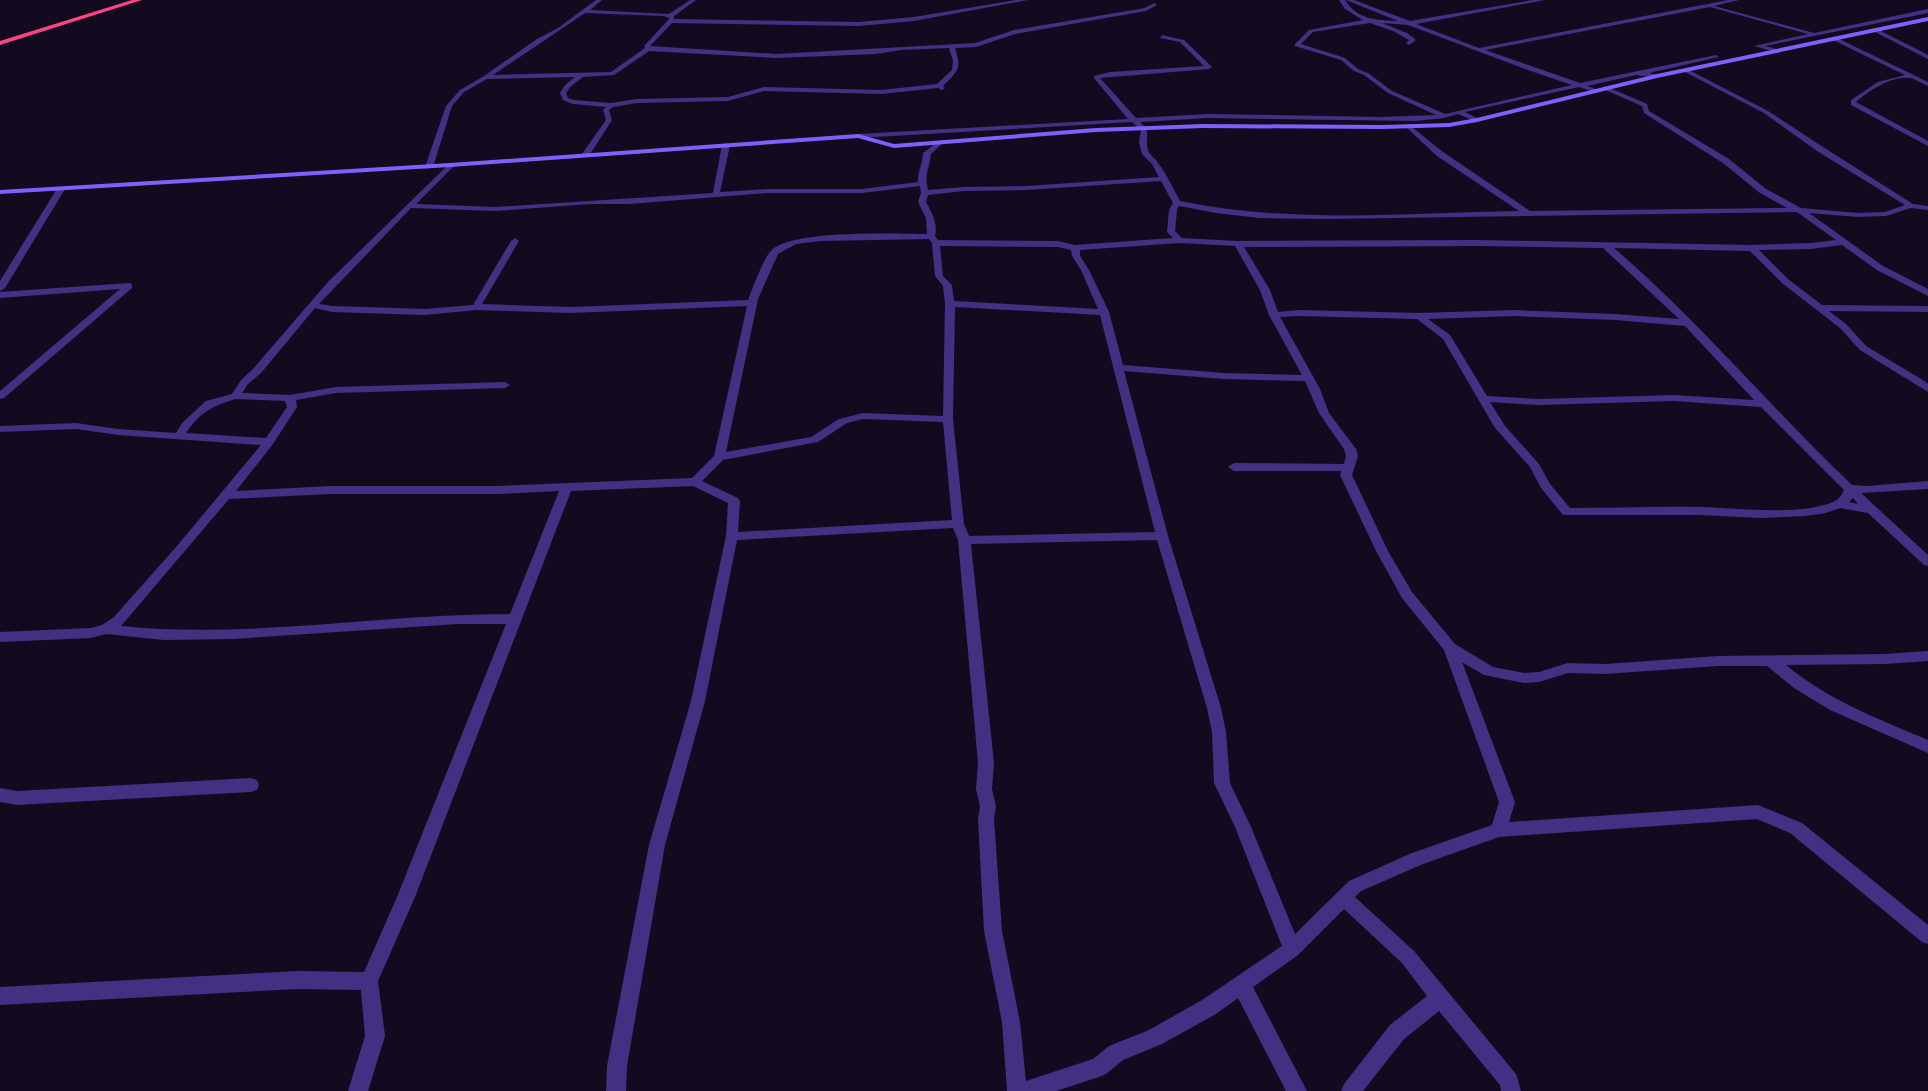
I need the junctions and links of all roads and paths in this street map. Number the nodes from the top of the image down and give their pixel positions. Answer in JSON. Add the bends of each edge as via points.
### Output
{"nodes":[{"id":1,"x":139,"y":0,"type":"edge"},
{"id":2,"x":599,"y":0,"type":"edge"},
{"id":3,"x":692,"y":0,"type":"edge"},
{"id":4,"x":1025,"y":0,"type":"edge"},
{"id":5,"x":1145,"y":0,"type":"edge"},
{"id":6,"x":1342,"y":0,"type":"edge"},
{"id":7,"x":1350,"y":0,"type":"edge"},
{"id":8,"x":1542,"y":0,"type":"edge"},
{"id":9,"x":1736,"y":0,"type":"edge"},
{"id":10,"x":1707,"y":6,"type":"junction"},
{"id":11,"x":584,"y":11,"type":"junction"},
{"id":12,"x":1928,"y":11,"type":"edge"},
{"id":13,"x":671,"y":18,"type":"junction"},
{"id":14,"x":1928,"y":19,"type":"edge"},
{"id":15,"x":1370,"y":21,"type":"junction"},
{"id":16,"x":1410,"y":23,"type":"junction"},
{"id":17,"x":1875,"y":30,"type":"junction"},
{"id":18,"x":1815,"y":34,"type":"junction"},
{"id":19,"x":1162,"y":37,"type":"dead end"},
{"id":20,"x":1835,"y":39,"type":"junction"},
{"id":21,"x":0,"y":43,"type":"edge"},
{"id":22,"x":1409,"y":43,"type":"dead end"},
{"id":23,"x":951,"y":45,"type":"junction"},
{"id":24,"x":648,"y":49,"type":"junction"},
{"id":25,"x":1480,"y":49,"type":"junction"},
{"id":26,"x":1779,"y":51,"type":"junction"},
{"id":27,"x":1716,"y":57,"type":"dead end"},
{"id":28,"x":1928,"y":57,"type":"edge"},
{"id":29,"x":1687,"y":71,"type":"junction"},
{"id":30,"x":1636,"y":73,"type":"junction"},
{"id":31,"x":580,"y":76,"type":"junction"},
{"id":32,"x":1656,"y":76,"type":"junction"},
{"id":33,"x":1911,"y":76,"type":"junction"},
{"id":34,"x":486,"y":77,"type":"junction"},
{"id":35,"x":1928,"y":84,"type":"edge"},
{"id":36,"x":1579,"y":86,"type":"junction"},
{"id":37,"x":1606,"y":88,"type":"junction"},
{"id":38,"x":1597,"y":90,"type":"junction"},
{"id":39,"x":611,"y":105,"type":"junction"},
{"id":40,"x":1458,"y":112,"type":"junction"},
{"id":41,"x":1444,"y":116,"type":"junction"},
{"id":42,"x":1135,"y":120,"type":"junction"},
{"id":43,"x":1477,"y":120,"type":"junction"},
{"id":44,"x":1408,"y":126,"type":"junction"},
{"id":45,"x":1144,"y":130,"type":"junction"},
{"id":46,"x":858,"y":136,"type":"junction"},
{"id":47,"x":940,"y":142,"type":"junction"},
{"id":48,"x":1928,"y":144,"type":"edge"},
{"id":49,"x":726,"y":145,"type":"junction"},
{"id":50,"x":586,"y":154,"type":"junction"},
{"id":51,"x":450,"y":165,"type":"junction"},
{"id":52,"x":429,"y":167,"type":"junction"},
{"id":53,"x":1163,"y":179,"type":"junction"},
{"id":54,"x":923,"y":188,"type":"junction"},
{"id":55,"x":62,"y":189,"type":"junction"},
{"id":56,"x":0,"y":192,"type":"edge"},
{"id":57,"x":718,"y":195,"type":"junction"},
{"id":58,"x":1177,"y":203,"type":"junction"},
{"id":59,"x":411,"y":206,"type":"junction"},
{"id":60,"x":1911,"y":206,"type":"junction"},
{"id":61,"x":1928,"y":208,"type":"edge"},
{"id":62,"x":1799,"y":210,"type":"junction"},
{"id":63,"x":1527,"y":213,"type":"junction"},
{"id":64,"x":934,"y":240,"type":"junction"},
{"id":65,"x":1180,"y":240,"type":"junction"},
{"id":66,"x":515,"y":241,"type":"dead end"},
{"id":67,"x":1843,"y":242,"type":"junction"},
{"id":68,"x":1238,"y":244,"type":"junction"},
{"id":69,"x":1606,"y":246,"type":"junction"},
{"id":70,"x":1075,"y":248,"type":"junction"},
{"id":71,"x":1752,"y":248,"type":"junction"},
{"id":72,"x":0,"y":288,"type":"edge"},
{"id":73,"x":1928,"y":293,"type":"edge"},
{"id":74,"x":0,"y":296,"type":"edge"},
{"id":75,"x":752,"y":303,"type":"junction"},
{"id":76,"x":950,"y":304,"type":"junction"},
{"id":77,"x":312,"y":305,"type":"junction"},
{"id":78,"x":476,"y":307,"type":"junction"},
{"id":79,"x":1822,"y":308,"type":"junction"},
{"id":80,"x":1928,"y":309,"type":"edge"},
{"id":81,"x":1104,"y":312,"type":"junction"},
{"id":82,"x":1274,"y":314,"type":"junction"},
{"id":83,"x":1419,"y":316,"type":"junction"},
{"id":84,"x":1688,"y":324,"type":"junction"},
{"id":85,"x":1120,"y":368,"type":"junction"},
{"id":86,"x":1307,"y":378,"type":"junction"},
{"id":87,"x":505,"y":385,"type":"dead end"},
{"id":88,"x":1928,"y":389,"type":"edge"},
{"id":89,"x":0,"y":396,"type":"edge"},
{"id":90,"x":236,"y":396,"type":"junction"},
{"id":91,"x":290,"y":398,"type":"junction"},
{"id":92,"x":1486,"y":399,"type":"junction"},
{"id":93,"x":1765,"y":404,"type":"junction"},
{"id":94,"x":948,"y":419,"type":"junction"},
{"id":95,"x":0,"y":430,"type":"edge"},
{"id":96,"x":179,"y":436,"type":"junction"},
{"id":97,"x":269,"y":442,"type":"junction"},
{"id":98,"x":720,"y":457,"type":"junction"},
{"id":99,"x":1234,"y":467,"type":"dead end"},
{"id":100,"x":1349,"y":468,"type":"junction"},
{"id":101,"x":695,"y":482,"type":"junction"},
{"id":102,"x":1928,"y":485,"type":"edge"},
{"id":103,"x":567,"y":487,"type":"junction"},
{"id":104,"x":1850,"y":488,"type":"junction"},
{"id":105,"x":226,"y":495,"type":"junction"},
{"id":106,"x":1839,"y":504,"type":"junction"},
{"id":107,"x":1871,"y":510,"type":"junction"},
{"id":108,"x":958,"y":524,"type":"junction"},
{"id":109,"x":732,"y":536,"type":"junction"},
{"id":110,"x":1162,"y":536,"type":"junction"},
{"id":111,"x":964,"y":540,"type":"junction"},
{"id":112,"x":1928,"y":562,"type":"edge"},
{"id":113,"x":515,"y":619,"type":"junction"},
{"id":114,"x":106,"y":629,"type":"junction"},
{"id":115,"x":0,"y":637,"type":"edge"},
{"id":116,"x":1450,"y":648,"type":"junction"},
{"id":117,"x":1928,"y":656,"type":"edge"},
{"id":118,"x":1770,"y":660,"type":"junction"},
{"id":119,"x":1928,"y":747,"type":"edge"},
{"id":120,"x":251,"y":785,"type":"dead end"},
{"id":121,"x":0,"y":795,"type":"edge"},
{"id":122,"x":1498,"y":830,"type":"junction"},
{"id":123,"x":1344,"y":898,"type":"junction"},
{"id":124,"x":1928,"y":936,"type":"edge"},
{"id":125,"x":1292,"y":949,"type":"junction"},
{"id":126,"x":369,"y":981,"type":"junction"},
{"id":127,"x":1241,"y":984,"type":"junction"},
{"id":128,"x":0,"y":996,"type":"edge"},
{"id":129,"x":1440,"y":998,"type":"junction"},
{"id":130,"x":358,"y":1091,"type":"edge"},
{"id":131,"x":616,"y":1091,"type":"edge"},
{"id":132,"x":1017,"y":1091,"type":"edge"},
{"id":133,"x":1026,"y":1091,"type":"edge"},
{"id":134,"x":1297,"y":1091,"type":"edge"},
{"id":135,"x":1351,"y":1091,"type":"edge"},
{"id":136,"x":1511,"y":1091,"type":"edge"}],
"edges":[{"from":1,"to":21,"type":"highway"},
{"from":2,"to":11,"type":"street"},
{"from":3,"to":13,"type":"street"},
{"from":4,"to":13,"type":"street","via":[[906,20],[858,24]]},
{"from":5,"to":23,"type":"street","via":[[1154,5],[1014,32],[976,45]]},
{"from":6,"to":15,"type":"street","via":[[1350,12]]},
{"from":7,"to":16,"type":"street"},
{"from":8,"to":16,"type":"street"},
{"from":9,"to":10,"type":"street"},
{"from":10,"to":18,"type":"street"},
{"from":10,"to":25,"type":"street"},
{"from":11,"to":13,"type":"street"},
{"from":11,"to":34,"type":"street"},
{"from":12,"to":18,"type":"street"},
{"from":13,"to":24,"type":"street","via":[[651,38]]},
{"from":14,"to":17,"type":"street"},
{"from":15,"to":16,"type":"street"},
{"from":15,"to":22,"type":"street","via":[[1399,30],[1413,40]]},
{"from":15,"to":41,"type":"street","via":[[1311,31],[1297,45],[1343,59],[1390,92]]},
{"from":16,"to":25,"type":"street"},
{"from":17,"to":20,"type":"street"},
{"from":17,"to":28,"type":"street"},
{"from":18,"to":26,"type":"street","via":[[1757,46]]},
{"from":19,"to":42,"type":"street","via":[[1182,41],[1209,68],[1096,76]]},
{"from":20,"to":26,"type":"street"},
{"from":20,"to":33,"type":"street"},
{"from":23,"to":24,"type":"street","via":[[776,56]]},
{"from":23,"to":39,"type":"street","via":[[955,70],[941,86],[881,92],[764,89],[728,99],[637,101]]},
{"from":24,"to":31,"type":"street","via":[[612,74]]},
{"from":25,"to":36,"type":"street"},
{"from":26,"to":29,"type":"street"},
{"from":27,"to":30,"type":"street"},
{"from":29,"to":32,"type":"street"},
{"from":29,"to":60,"type":"street","via":[[1766,112],[1820,150]]},
{"from":30,"to":32,"type":"street"},
{"from":30,"to":36,"type":"street"},
{"from":31,"to":34,"type":"street"},
{"from":31,"to":39,"type":"street","via":[[567,86],[563,93],[565,99]]},
{"from":32,"to":37,"type":"street"},
{"from":33,"to":35,"type":"street"},
{"from":33,"to":48,"type":"street","via":[[1869,88],[1853,104]]},
{"from":34,"to":52,"type":"street","via":[[462,91],[449,106]]},
{"from":36,"to":38,"type":"street"},
{"from":36,"to":40,"type":"street"},
{"from":37,"to":38,"type":"street"},
{"from":37,"to":62,"type":"street","via":[[1645,105],[1646,112],[1726,161],[1779,201]]},
{"from":38,"to":43,"type":"street"},
{"from":39,"to":50,"type":"street","via":[[606,110],[609,120]]},
{"from":40,"to":41,"type":"street"},
{"from":40,"to":43,"type":"street"},
{"from":41,"to":42,"type":"street","via":[[1379,119],[1208,116]]},
{"from":42,"to":45,"type":"street"},
{"from":42,"to":46,"type":"street"},
{"from":43,"to":44,"type":"street","via":[[1449,125]]},
{"from":44,"to":45,"type":"street","via":[[1213,126]]},
{"from":44,"to":63,"type":"street","via":[[1440,154]]},
{"from":45,"to":47,"type":"street","via":[[1096,130]]},
{"from":45,"to":53,"type":"street","via":[[1146,154]]},
{"from":46,"to":47,"type":"street","via":[[894,146]]},
{"from":46,"to":49,"type":"street"},
{"from":47,"to":54,"type":"street","via":[[927,152],[921,177]]},
{"from":49,"to":50,"type":"street"},
{"from":49,"to":57,"type":"street","via":[[719,171]]},
{"from":50,"to":51,"type":"street"},
{"from":51,"to":52,"type":"street"},
{"from":51,"to":59,"type":"street"},
{"from":52,"to":55,"type":"street"},
{"from":53,"to":54,"type":"street","via":[[1027,188]]},
{"from":53,"to":58,"type":"street"},
{"from":54,"to":57,"type":"street"},
{"from":54,"to":64,"type":"street","via":[[922,202],[934,228]]},
{"from":55,"to":56,"type":"street"},
{"from":55,"to":72,"type":"street"},
{"from":57,"to":59,"type":"street","via":[[495,209]]},
{"from":58,"to":63,"type":"street","via":[[1275,217]]},
{"from":58,"to":65,"type":"street","via":[[1171,232]]},
{"from":59,"to":77,"type":"street"},
{"from":60,"to":61,"type":"street"},
{"from":60,"to":62,"type":"street","via":[[1886,214]]},
{"from":62,"to":63,"type":"street"},
{"from":62,"to":67,"type":"street"},
{"from":64,"to":70,"type":"street","via":[[1058,244]]},
{"from":64,"to":75,"type":"street","via":[[828,237],[794,242],[774,252]]},
{"from":64,"to":76,"type":"street","via":[[939,276],[947,285]]},
{"from":65,"to":68,"type":"street"},
{"from":65,"to":70,"type":"street"},
{"from":66,"to":78,"type":"street"},
{"from":67,"to":71,"type":"street"},
{"from":67,"to":73,"type":"street","via":[[1880,268]]},
{"from":68,"to":69,"type":"street"},
{"from":68,"to":82,"type":"street","via":[[1265,290]]},
{"from":69,"to":71,"type":"street"},
{"from":69,"to":84,"type":"street","via":[[1633,268]]},
{"from":70,"to":81,"type":"street"},
{"from":71,"to":79,"type":"street","via":[[1785,281]]},
{"from":74,"to":89,"type":"street","via":[[129,286]]},
{"from":75,"to":78,"type":"street","via":[[640,309]]},
{"from":75,"to":98,"type":"street"},
{"from":76,"to":81,"type":"street"},
{"from":76,"to":94,"type":"street"},
{"from":77,"to":78,"type":"street","via":[[400,312]]},
{"from":77,"to":90,"type":"street","via":[[257,371],[246,379]]},
{"from":79,"to":80,"type":"street"},
{"from":79,"to":88,"type":"street","via":[[1863,348]]},
{"from":81,"to":85,"type":"street"},
{"from":82,"to":83,"type":"street"},
{"from":82,"to":86,"type":"street"},
{"from":83,"to":84,"type":"street","via":[[1514,313],[1615,316]]},
{"from":83,"to":92,"type":"street","via":[[1448,337]]},
{"from":84,"to":93,"type":"street"},
{"from":85,"to":86,"type":"street"},
{"from":85,"to":110,"type":"street"},
{"from":86,"to":100,"type":"street","via":[[1324,413],[1350,449]]},
{"from":87,"to":91,"type":"street","via":[[336,390]]},
{"from":90,"to":91,"type":"street"},
{"from":90,"to":96,"type":"street","via":[[210,403]]},
{"from":91,"to":97,"type":"street","via":[[292,407]]},
{"from":92,"to":93,"type":"street","via":[[1538,402],[1674,398]]},
{"from":92,"to":106,"type":"street","via":[[1500,428],[1535,466],[1567,512],[1762,514],[1806,512]]},
{"from":93,"to":104,"type":"street"},
{"from":94,"to":98,"type":"street","via":[[863,416],[844,421],[814,440]]},
{"from":94,"to":108,"type":"street"},
{"from":95,"to":96,"type":"street","via":[[76,426]]},
{"from":96,"to":97,"type":"street"},
{"from":97,"to":105,"type":"street"},
{"from":98,"to":101,"type":"street"},
{"from":99,"to":100,"type":"street"},
{"from":100,"to":116,"type":"street","via":[[1346,475],[1382,551],[1407,595]]},
{"from":101,"to":103,"type":"street"},
{"from":101,"to":109,"type":"street","via":[[734,501]]},
{"from":102,"to":104,"type":"street","via":[[1866,490]]},
{"from":103,"to":105,"type":"street","via":[[330,490]]},
{"from":103,"to":113,"type":"street"},
{"from":104,"to":106,"type":"street","via":[[1848,496]]},
{"from":104,"to":107,"type":"street"},
{"from":105,"to":114,"type":"street","via":[[129,610]]},
{"from":106,"to":107,"type":"street"},
{"from":107,"to":112,"type":"street"},
{"from":108,"to":109,"type":"street"},
{"from":108,"to":111,"type":"street"},
{"from":109,"to":131,"type":"street","via":[[698,701],[657,845],[617,1066]]},
{"from":110,"to":111,"type":"street"},
{"from":110,"to":125,"type":"street","via":[[1220,732],[1222,783]]},
{"from":111,"to":132,"type":"street","via":[[986,763],[984,789],[988,806],[986,820],[993,931],[1011,1022]]},
{"from":113,"to":114,"type":"street","via":[[458,619],[233,634],[164,635]]},
{"from":113,"to":126,"type":"street","via":[[406,897]]},
{"from":114,"to":115,"type":"street","via":[[91,633]]},
{"from":116,"to":118,"type":"street","via":[[1489,671],[1524,678],[1568,668]]},
{"from":116,"to":122,"type":"street","via":[[1507,802]]},
{"from":117,"to":118,"type":"street"},
{"from":118,"to":119,"type":"street","via":[[1835,706]]},
{"from":120,"to":121,"type":"street","via":[[17,798]]},
{"from":122,"to":123,"type":"street","via":[[1418,858],[1355,886]]},
{"from":122,"to":124,"type":"street","via":[[1758,812],[1796,828]]},
{"from":123,"to":125,"type":"street"},
{"from":123,"to":129,"type":"street","via":[[1408,957]]},
{"from":125,"to":127,"type":"street"},
{"from":126,"to":128,"type":"street","via":[[298,980]]},
{"from":126,"to":130,"type":"street","via":[[375,1036]]},
{"from":127,"to":133,"type":"street","via":[[1209,1007],[1155,1037],[1116,1052],[1099,1067]]},
{"from":127,"to":134,"type":"street"},
{"from":129,"to":135,"type":"street","via":[[1397,1032]]},
{"from":129,"to":136,"type":"street","via":[[1509,1081]]}]}
